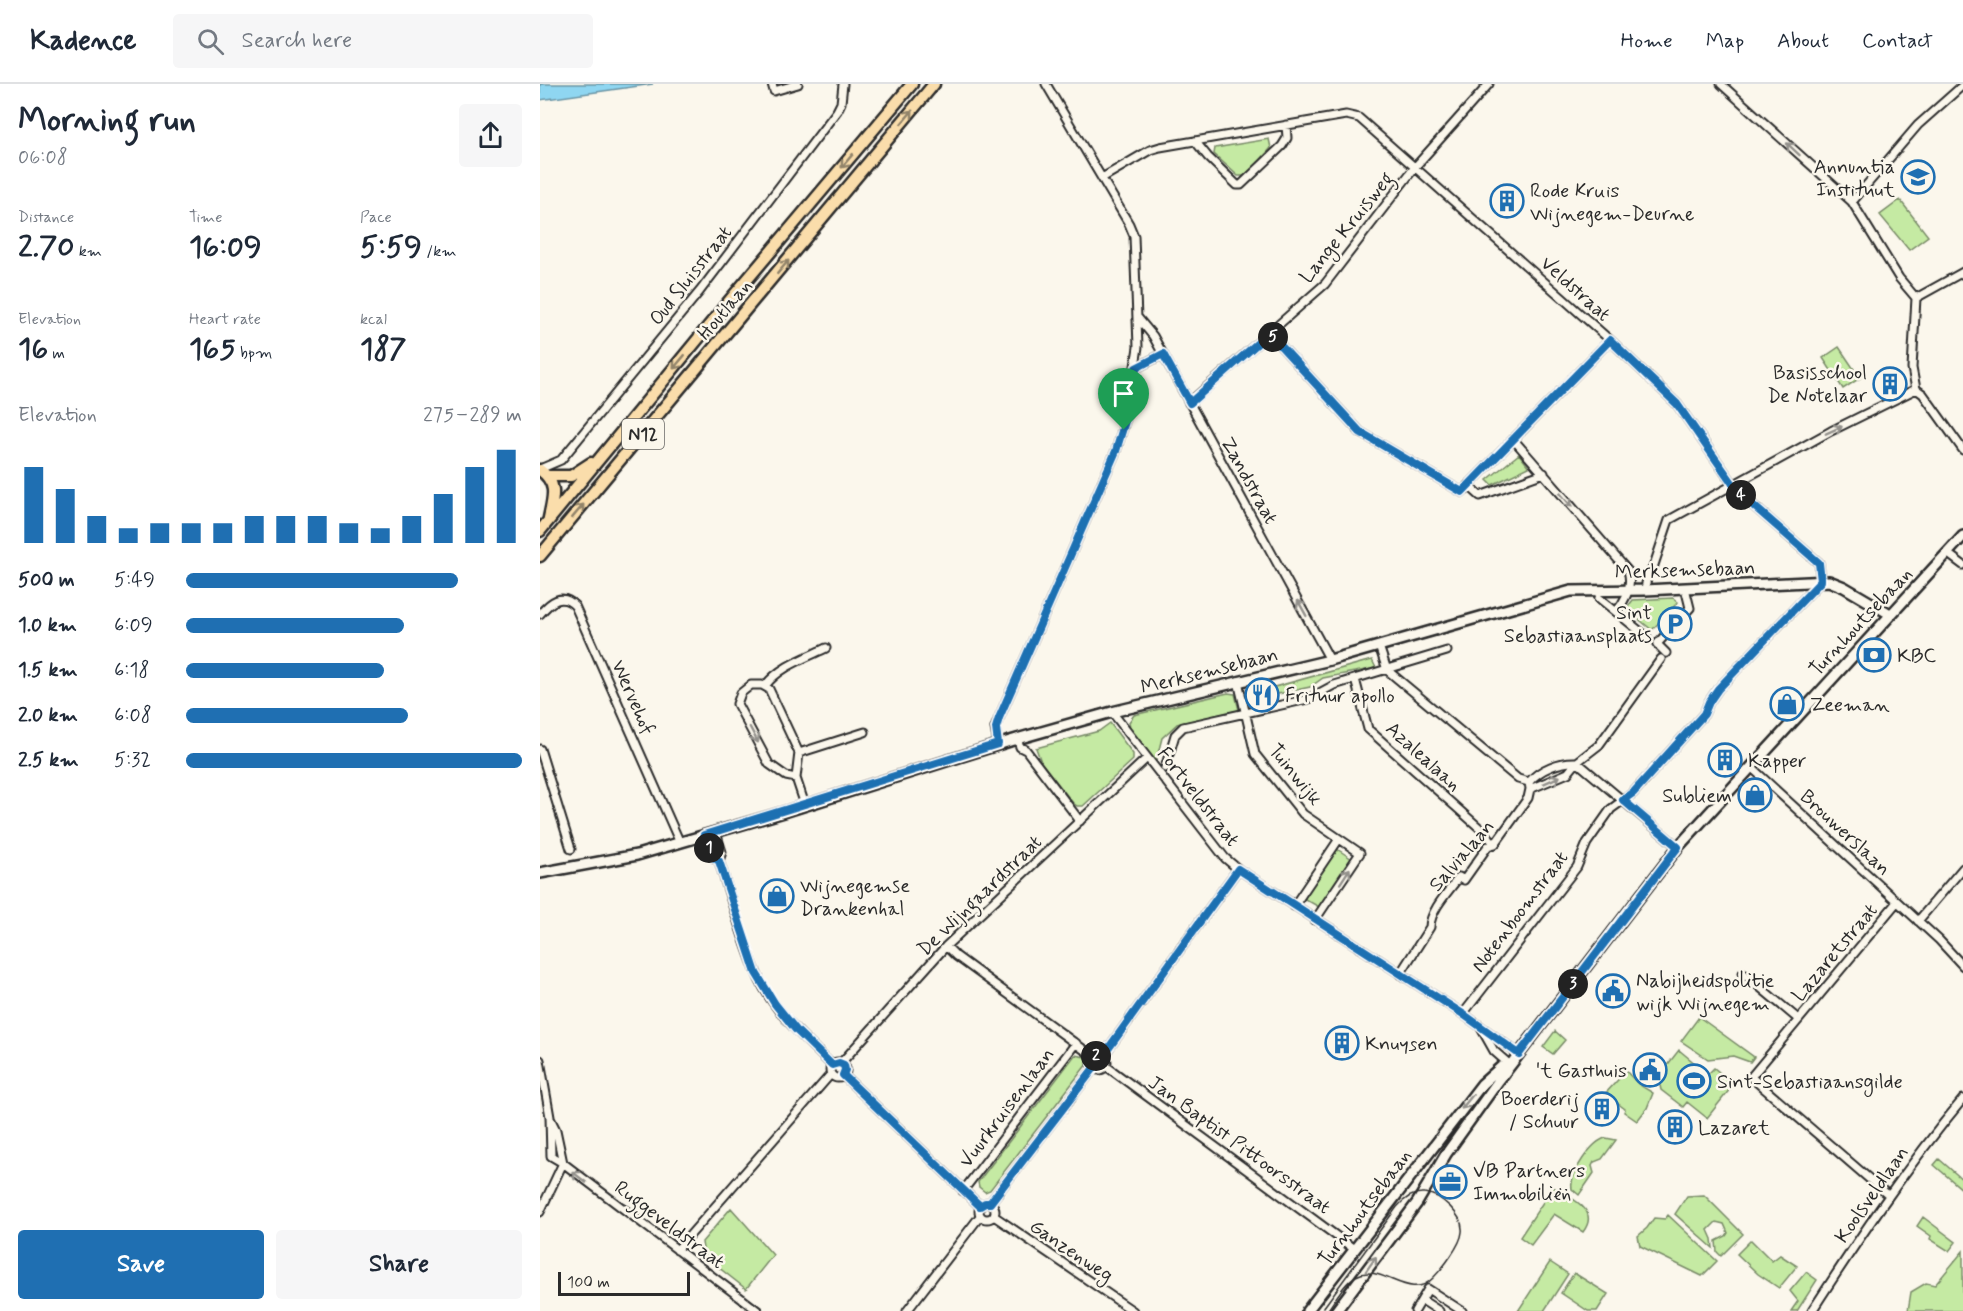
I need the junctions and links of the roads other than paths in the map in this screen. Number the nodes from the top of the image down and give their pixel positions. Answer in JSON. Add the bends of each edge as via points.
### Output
{"nodes":[{"id":1,"x":772,"y":84,"type":"edge"},
{"id":2,"x":798,"y":84,"type":"edge"},
{"id":3,"x":843,"y":84,"type":"edge"},
{"id":4,"x":912,"y":84,"type":"edge"},
{"id":5,"x":1046,"y":84,"type":"edge"},
{"id":6,"x":1490,"y":84,"type":"edge"},
{"id":7,"x":1721,"y":84,"type":"edge"},
{"id":8,"x":934,"y":85,"type":"edge"},
{"id":9,"x":1963,"y":85,"type":"edge"},
{"id":10,"x":1286,"y":125,"type":"junction"},
{"id":11,"x":1195,"y":141,"type":"junction"},
{"id":12,"x":1415,"y":167,"type":"junction"},
{"id":13,"x":1102,"y":178,"type":"junction"},
{"id":14,"x":1852,"y":202,"type":"junction"},
{"id":15,"x":1963,"y":272,"type":"edge"},
{"id":16,"x":1916,"y":298,"type":"junction"},
{"id":17,"x":1138,"y":318,"type":"junction"},
{"id":18,"x":1269,"y":333,"type":"junction"},
{"id":19,"x":1610,"y":340,"type":"junction"},
{"id":20,"x":1163,"y":354,"type":"junction"},
{"id":21,"x":1136,"y":368,"type":"junction"},
{"id":22,"x":1916,"y":390,"type":"junction"},
{"id":23,"x":1190,"y":403,"type":"junction"},
{"id":24,"x":1514,"y":440,"type":"junction"},
{"id":25,"x":1963,"y":450,"type":"edge"},
{"id":26,"x":603,"y":454,"type":"junction"},
{"id":27,"x":543,"y":472,"type":"edge"},
{"id":28,"x":1544,"y":473,"type":"junction"},
{"id":29,"x":1732,"y":485,"type":"junction"},
{"id":30,"x":1468,"y":486,"type":"junction"},
{"id":31,"x":548,"y":521,"type":"junction"},
{"id":32,"x":540,"y":531,"type":"edge"},
{"id":33,"x":1963,"y":536,"type":"edge"},
{"id":34,"x":1947,"y":553,"type":"junction"},
{"id":35,"x":540,"y":556,"type":"edge"},
{"id":36,"x":1963,"y":565,"type":"edge"},
{"id":37,"x":1821,"y":581,"type":"junction"},
{"id":38,"x":1685,"y":588,"type":"junction"},
{"id":39,"x":1627,"y":590,"type":"junction"},
{"id":40,"x":1645,"y":590,"type":"junction"},
{"id":41,"x":1599,"y":598,"type":"dead end"},
{"id":42,"x":1616,"y":612,"type":"junction"},
{"id":43,"x":1890,"y":614,"type":"junction"},
{"id":44,"x":540,"y":615,"type":"edge"},
{"id":45,"x":1647,"y":637,"type":"dead end"},
{"id":46,"x":1379,"y":646,"type":"junction"},
{"id":47,"x":826,"y":648,"type":"dead end"},
{"id":48,"x":1448,"y":651,"type":"dead end"},
{"id":49,"x":1666,"y":653,"type":"dead end"},
{"id":50,"x":1661,"y":659,"type":"dead end"},
{"id":51,"x":1330,"y":660,"type":"junction"},
{"id":52,"x":1387,"y":670,"type":"junction"},
{"id":53,"x":1355,"y":679,"type":"junction"},
{"id":54,"x":1238,"y":681,"type":"junction"},
{"id":55,"x":765,"y":686,"type":"junction"},
{"id":56,"x":1112,"y":712,"type":"junction"},
{"id":57,"x":1246,"y":714,"type":"junction"},
{"id":58,"x":865,"y":732,"type":"dead end"},
{"id":59,"x":1017,"y":738,"type":"junction"},
{"id":60,"x":998,"y":744,"type":"junction"},
{"id":61,"x":540,"y":749,"type":"edge"},
{"id":62,"x":799,"y":753,"type":"junction"},
{"id":63,"x":1147,"y":758,"type":"junction"},
{"id":64,"x":1577,"y":762,"type":"junction"},
{"id":65,"x":1751,"y":767,"type":"junction"},
{"id":66,"x":1165,"y":768,"type":"dead end"},
{"id":67,"x":796,"y":778,"type":"junction"},
{"id":68,"x":1529,"y":786,"type":"junction"},
{"id":69,"x":1623,"y":800,"type":"junction"},
{"id":70,"x":806,"y":805,"type":"junction"},
{"id":71,"x":1080,"y":821,"type":"junction"},
{"id":72,"x":716,"y":832,"type":"junction"},
{"id":73,"x":704,"y":835,"type":"junction"},
{"id":74,"x":1339,"y":839,"type":"junction"},
{"id":75,"x":680,"y":843,"type":"junction"},
{"id":76,"x":1495,"y":844,"type":"junction"},
{"id":77,"x":1678,"y":847,"type":"junction"},
{"id":78,"x":571,"y":849,"type":"dead end"},
{"id":79,"x":719,"y":861,"type":"junction"},
{"id":80,"x":1963,"y":868,"type":"edge"},
{"id":81,"x":1238,"y":869,"type":"junction"},
{"id":82,"x":540,"y":873,"type":"edge"},
{"id":83,"x":1897,"y":902,"type":"junction"},
{"id":84,"x":1294,"y":906,"type":"junction"},
{"id":85,"x":1316,"y":920,"type":"junction"},
{"id":86,"x":1918,"y":921,"type":"junction"},
{"id":87,"x":946,"y":946,"type":"junction"},
{"id":88,"x":1963,"y":966,"type":"edge"},
{"id":89,"x":1743,"y":973,"type":"dead end"},
{"id":90,"x":1400,"y":974,"type":"junction"},
{"id":91,"x":1463,"y":1014,"type":"junction"},
{"id":92,"x":1798,"y":1019,"type":"junction"},
{"id":93,"x":1481,"y":1028,"type":"junction"},
{"id":94,"x":1076,"y":1043,"type":"junction"},
{"id":95,"x":1519,"y":1054,"type":"junction"},
{"id":96,"x":1103,"y":1056,"type":"junction"},
{"id":97,"x":1094,"y":1057,"type":"junction"},
{"id":98,"x":540,"y":1060,"type":"edge"},
{"id":99,"x":841,"y":1064,"type":"junction"},
{"id":100,"x":832,"y":1065,"type":"junction"},
{"id":101,"x":1510,"y":1065,"type":"junction"},
{"id":102,"x":1106,"y":1066,"type":"junction"},
{"id":103,"x":1094,"y":1068,"type":"junction"},
{"id":104,"x":831,"y":1074,"type":"junction"},
{"id":105,"x":843,"y":1075,"type":"junction"},
{"id":106,"x":1963,"y":1099,"type":"edge"},
{"id":107,"x":1449,"y":1124,"type":"junction"},
{"id":108,"x":1461,"y":1133,"type":"junction"},
{"id":109,"x":561,"y":1162,"type":"junction"},
{"id":110,"x":963,"y":1191,"type":"junction"},
{"id":111,"x":1888,"y":1195,"type":"junction"},
{"id":112,"x":990,"y":1203,"type":"junction"},
{"id":113,"x":980,"y":1206,"type":"junction"},
{"id":114,"x":540,"y":1212,"type":"edge"},
{"id":115,"x":980,"y":1216,"type":"junction"},
{"id":116,"x":994,"y":1216,"type":"junction"},
{"id":117,"x":1354,"y":1249,"type":"junction"},
{"id":118,"x":677,"y":1250,"type":"junction"},
{"id":119,"x":1422,"y":1300,"type":"junction"},
{"id":120,"x":758,"y":1311,"type":"edge"},
{"id":121,"x":907,"y":1311,"type":"edge"},
{"id":122,"x":1133,"y":1311,"type":"edge"},
{"id":123,"x":1307,"y":1311,"type":"edge"},
{"id":124,"x":1336,"y":1311,"type":"edge"},
{"id":125,"x":1414,"y":1311,"type":"edge"},
{"id":126,"x":1439,"y":1311,"type":"edge"},
{"id":127,"x":1462,"y":1311,"type":"edge"},
{"id":128,"x":1812,"y":1311,"type":"edge"}],
"edges":[{"from":1,"to":2,"type":"street","via":[[774,91]]},
{"from":3,"to":27,"type":"street","name":"Oud Sluisstraat","via":[[837,111],[700,291],[561,460]]},
{"from":4,"to":26,"type":"main road","name":"Houtlaan","number":"N12","one_way":true},
{"from":5,"to":13,"type":"street"},
{"from":6,"to":12,"type":"street","name":"Lange Kruisweg"},
{"from":14,"to":7,"type":"street","one_way":true},
{"from":35,"to":8,"type":"main road","name":"Houtlaan","number":"N12","one_way":true},
{"from":9,"to":14,"type":"street","via":[[1918,125]]},
{"from":10,"to":11,"type":"street","name":"Veldstraat"},
{"from":10,"to":11,"type":"street","via":[[1287,138],[1282,146],[1241,185],[1226,176]]},
{"from":10,"to":12,"type":"street","name":"Veldstraat","via":[[1346,115],[1359,118]]},
{"from":11,"to":13,"type":"street","name":"Veldstraat","via":[[1150,150]]},
{"from":12,"to":18,"type":"street","name":"Lange Kruisweg","via":[[1325,284]]},
{"from":12,"to":19,"type":"street","name":"Veldstraat"},
{"from":13,"to":17,"type":"street","via":[[1134,236]]},
{"from":14,"to":16,"type":"street","via":[[1899,278]]},
{"from":15,"to":16,"type":"street"},
{"from":16,"to":22,"type":"street","via":[[1912,368]]},
{"from":17,"to":20,"type":"street","name":"Zandstraat"},
{"from":17,"to":21,"type":"street"},
{"from":18,"to":23,"type":"street","name":"Lange Kruisweg"},
{"from":18,"to":30,"type":"street","via":[[1360,432],[1462,492]]},
{"from":19,"to":24,"type":"street"},
{"from":19,"to":29,"type":"street","name":"Veldstraat","via":[[1677,404]]},
{"from":20,"to":21,"type":"street"},
{"from":20,"to":23,"type":"street","name":"Zandstraat"},
{"from":21,"to":60,"type":"street","via":[[1116,451],[999,718]]},
{"from":22,"to":25,"type":"street","via":[[1923,394]]},
{"from":29,"to":22,"type":"street","one_way":true},
{"from":51,"to":23,"type":"street","name":"Zandstraat","one_way":true},
{"from":24,"to":28,"type":"street"},
{"from":24,"to":30,"type":"street"},
{"from":26,"to":27,"type":"main road","via":[[571,476]]},
{"from":26,"to":31,"type":"main road","name":"Houtlaan","number":"N12"},
{"from":27,"to":31,"type":"main road","via":[[554,492]]},
{"from":28,"to":30,"type":"street","via":[[1480,496]]},
{"from":28,"to":39,"type":"street","one_way":true,"via":[[1628,571]]},
{"from":29,"to":37,"type":"street","name":"Veldstraat","via":[[1819,563]]},
{"from":29,"to":40,"type":"street","via":[[1669,520]]},
{"from":31,"to":32,"type":"main road","name":"Houtlaan","number":"N12"},
{"from":33,"to":34,"type":"main road","name":"Turnhoutsebaan"},
{"from":34,"to":36,"type":"street"},
{"from":34,"to":43,"type":"main road","name":"Turnhoutsebaan"},
{"from":37,"to":38,"type":"main road","name":"Merksemsebaan"},
{"from":37,"to":43,"type":"main road","name":"Merksemsebaan","via":[[1836,582]]},
{"from":37,"to":69,"type":"street","name":"Notenboomstraat","via":[[1718,689],[1696,723]]},
{"from":38,"to":40,"type":"main road","name":"Merksemsebaan"},
{"from":38,"to":49,"type":"street","via":[[1690,608],[1657,644]]},
{"from":39,"to":40,"type":"main road","name":"Merksemsebaan"},
{"from":39,"to":42,"type":"street","via":[[1626,600]]},
{"from":39,"to":46,"type":"main road","name":"Merksemsebaan","via":[[1571,591]]},
{"from":41,"to":42,"type":"street"},
{"from":42,"to":45,"type":"street"},
{"from":43,"to":65,"type":"main road","name":"Turnhoutsebaan"},
{"from":44,"to":75,"type":"street","name":"Wervehof","via":[[557,598],[570,600],[575,606]]},
{"from":46,"to":51,"type":"main road","name":"Merksemsebaan"},
{"from":46,"to":52,"type":"street"},
{"from":47,"to":55,"type":"street","via":[[771,677]]},
{"from":48,"to":52,"type":"street"},
{"from":50,"to":64,"type":"street","via":[[1599,745]]},
{"from":51,"to":54,"type":"main road","name":"Merksemsebaan"},
{"from":52,"to":53,"type":"street"},
{"from":52,"to":68,"type":"street"},
{"from":53,"to":57,"type":"street","via":[[1308,699]]},
{"from":53,"to":76,"type":"street","name":"Azalealaan","via":[[1368,729]]},
{"from":54,"to":56,"type":"main road","name":"Merksemsebaan"},
{"from":54,"to":57,"type":"street","name":"Tuinwijk"},
{"from":55,"to":62,"type":"street"},
{"from":55,"to":67,"type":"street","one_way":true,"via":[[745,688],[737,704],[769,764]]},
{"from":56,"to":59,"type":"main road","name":"Merksemsebaan"},
{"from":56,"to":63,"type":"street","name":"Fortveldstraat"},
{"from":57,"to":66,"type":"street","via":[[1183,727],[1175,735]]},
{"from":57,"to":74,"type":"street","name":"Tuinwijk","via":[[1255,754],[1303,814]]},
{"from":58,"to":62,"type":"street"},
{"from":59,"to":60,"type":"main road","name":"Merksemsebaan"},
{"from":59,"to":71,"type":"street","via":[[1020,747]]},
{"from":60,"to":70,"type":"main road","name":"Merksemsebaan"},
{"from":61,"to":78,"type":"street"},
{"from":62,"to":67,"type":"street"},
{"from":63,"to":71,"type":"street","name":"De Wijngaardstraat"},
{"from":63,"to":81,"type":"street","name":"Fortveldstraat","via":[[1225,858]]},
{"from":68,"to":64,"type":"street","one_way":true,"via":[[1568,773]]},
{"from":64,"to":68,"type":"street","via":[[1565,761],[1535,774]]},
{"from":64,"to":69,"type":"street"},
{"from":65,"to":77,"type":"main road","name":"Turnhoutsebaan"},
{"from":65,"to":83,"type":"street","name":"Brouwerslaan"},
{"from":67,"to":70,"type":"street"},
{"from":68,"to":76,"type":"street","name":"Salvialaan","via":[[1528,798]]},
{"from":69,"to":77,"type":"street"},
{"from":69,"to":91,"type":"street","name":"Notenboomstraat","via":[[1611,809],[1587,843],[1577,867]]},
{"from":70,"to":72,"type":"main road","name":"Merksemsebaan"},
{"from":71,"to":87,"type":"street","name":"De Wijngaardstraat"},
{"from":72,"to":73,"type":"main road","name":"Merksemsebaan"},
{"from":72,"to":79,"type":"street","via":[[722,852]]},
{"from":73,"to":75,"type":"main road","name":"Merksemsebaan"},
{"from":73,"to":79,"type":"street","via":[[712,856]]},
{"from":74,"to":84,"type":"street"},
{"from":85,"to":74,"type":"street","name":"Tuinwijk","one_way":true,"via":[[1360,853]]},
{"from":75,"to":82,"type":"main road","name":"Merksemsebaan"},
{"from":76,"to":90,"type":"street","name":"Salvialaan","via":[[1488,846],[1464,880],[1460,877],[1430,919],[1430,927]]},
{"from":77,"to":95,"type":"main road","name":"Turnhoutsebaan"},
{"from":79,"to":100,"type":"street","via":[[756,973],[796,1030]]},
{"from":80,"to":86,"type":"street"},
{"from":81,"to":84,"type":"street","name":"Fortveldstraat"},
{"from":81,"to":96,"type":"street"},
{"from":83,"to":86,"type":"street","name":"Brouwerslaan"},
{"from":83,"to":92,"type":"street","name":"Lazaretstraat"},
{"from":84,"to":85,"type":"street","name":"Fortveldstraat"},
{"from":85,"to":90,"type":"street","name":"Fortveldstraat"},
{"from":86,"to":88,"type":"street","name":"Brouwerslaan"},
{"from":87,"to":94,"type":"street"},
{"from":87,"to":99,"type":"street","name":"De Wijngaardstraat"},
{"from":89,"to":92,"type":"street"},
{"from":90,"to":91,"type":"street","name":"Fortveldstraat"},
{"from":91,"to":93,"type":"street","name":"Fortveldstraat"},
{"from":92,"to":111,"type":"street","name":"Lazaretstraat","via":[[1751,1077]]},
{"from":93,"to":95,"type":"street","name":"Fortveldstraat"},
{"from":93,"to":101,"type":"street","name":"Fortveldstraat","via":[[1494,1052]]},
{"from":94,"to":97,"type":"street"},
{"from":94,"to":110,"type":"street","name":"Vuurkruisenlaan"},
{"from":95,"to":101,"type":"main road","name":"Turnhoutsebaan"},
{"from":96,"to":97,"type":"street"},
{"from":96,"to":102,"type":"street"},
{"from":97,"to":103,"type":"street"},
{"from":98,"to":109,"type":"street"},
{"from":99,"to":100,"type":"street"},
{"from":99,"to":105,"type":"street","via":[[845,1068]]},
{"from":100,"to":104,"type":"street"},
{"from":101,"to":107,"type":"main road","name":"Turnhoutsebaan","one_way":true,"via":[[1501,1067],[1482,1084]]},
{"from":101,"to":108,"type":"main road","name":"Turnhoutsebaan"},
{"from":102,"to":103,"type":"street"},
{"from":102,"to":117,"type":"street","name":"Jan Baptist Pittoorsstraat"},
{"from":103,"to":112,"type":"street"},
{"from":104,"to":105,"type":"street","via":[[837,1078]]},
{"from":104,"to":118,"type":"street"},
{"from":105,"to":110,"type":"street"},
{"from":106,"to":111,"type":"street","name":"Koolsveldlaan"},
{"from":107,"to":108,"type":"main road"},
{"from":107,"to":117,"type":"main road","name":"Turnhoutsebaan"},
{"from":124,"to":108,"type":"main road","name":"Turnhoutsebaan","one_way":true,"via":[[1416,1203]]},
{"from":109,"to":114,"type":"street"},
{"from":118,"to":109,"type":"street","name":"Ruggeveldstraat","one_way":true},
{"from":110,"to":113,"type":"street"},
{"from":111,"to":128,"type":"street","name":"Koolsveldlaan"},
{"from":112,"to":113,"type":"street"},
{"from":112,"to":116,"type":"street"},
{"from":113,"to":115,"type":"street"},
{"from":115,"to":116,"type":"street"},
{"from":115,"to":121,"type":"street"},
{"from":116,"to":122,"type":"street","name":"Ganzenweg"},
{"from":117,"to":123,"type":"main road","name":"Turnhoutsebaan"},
{"from":118,"to":120,"type":"street","name":"Ruggeveldstraat"},
{"from":119,"to":125,"type":"street"},
{"from":119,"to":126,"type":"street"},
{"from":119,"to":127,"type":"street","via":[[1428,1289]]}]}
